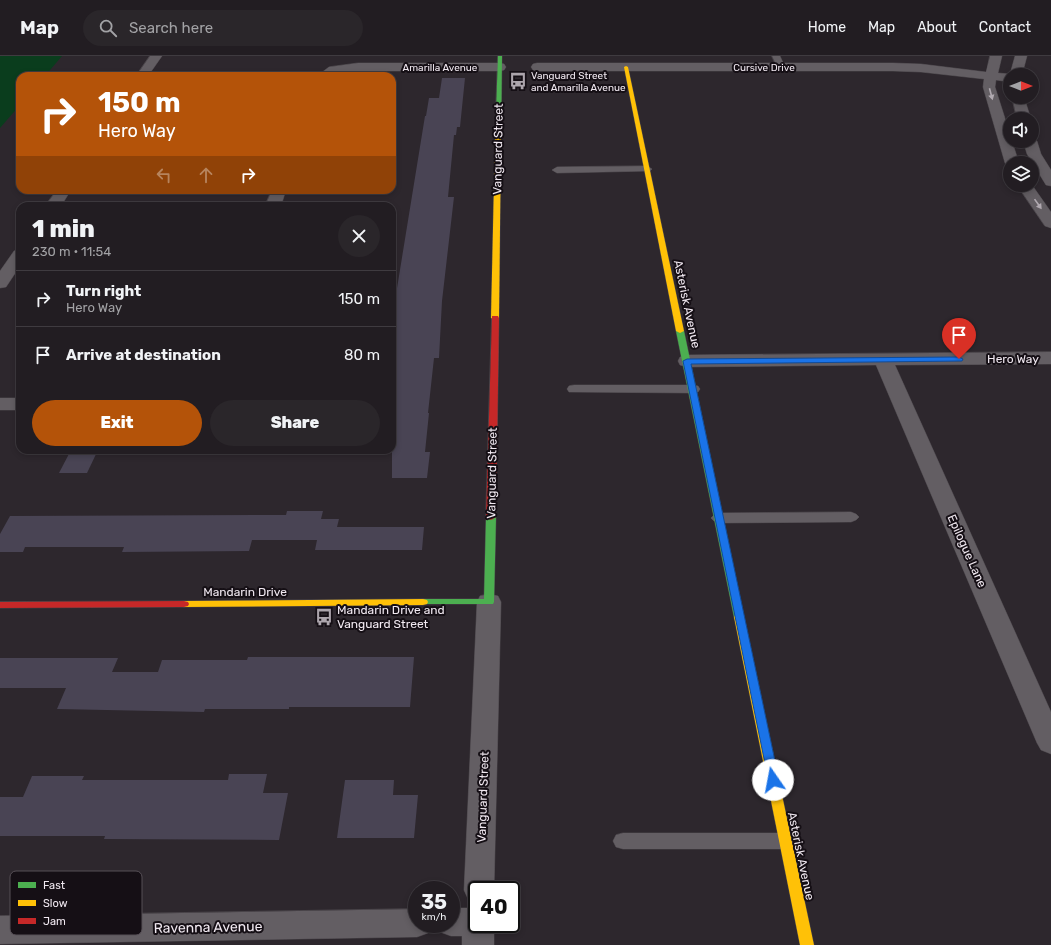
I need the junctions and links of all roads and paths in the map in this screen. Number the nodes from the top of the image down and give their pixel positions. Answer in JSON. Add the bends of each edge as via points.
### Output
{"nodes":[{"id":1,"x":156,"y":56,"type":"edge"},
{"id":2,"x":996,"y":56,"type":"edge"},
{"id":3,"x":1022,"y":56,"type":"edge"},
{"id":4,"x":779,"y":61,"type":"edge"},
{"id":5,"x":500,"y":62,"type":"edge"},
{"id":6,"x":537,"y":67,"type":"dead end"},
{"id":7,"x":626,"y":67,"type":"junction"},
{"id":8,"x":1018,"y":68,"type":"edge"},
{"id":9,"x":145,"y":72,"type":"edge"},
{"id":10,"x":333,"y":72,"type":"edge"},
{"id":11,"x":991,"y":76,"type":"junction"},
{"id":12,"x":1003,"y":77,"type":"edge"},
{"id":13,"x":1030,"y":148,"type":"edge"},
{"id":14,"x":1033,"y":148,"type":"edge"},
{"id":15,"x":1035,"y":148,"type":"edge"},
{"id":16,"x":1051,"y":154,"type":"edge"},
{"id":17,"x":1009,"y":156,"type":"edge"},
{"id":18,"x":1011,"y":156,"type":"edge"},
{"id":19,"x":647,"y":169,"type":"junction"},
{"id":20,"x":557,"y":170,"type":"dead end"},
{"id":21,"x":1051,"y":182,"type":"edge"},
{"id":22,"x":1029,"y":192,"type":"edge"},
{"id":23,"x":1051,"y":223,"type":"edge"},
{"id":24,"x":16,"y":258,"type":"edge"},
{"id":25,"x":5,"y":270,"type":"edge"},
{"id":26,"x":0,"y":283,"type":"edge"},
{"id":27,"x":1051,"y":358,"type":"edge"},
{"id":28,"x":883,"y":360,"type":"junction"},
{"id":29,"x":687,"y":361,"type":"junction"},
{"id":30,"x":574,"y":389,"type":"dead end"},
{"id":31,"x":693,"y":390,"type":"junction"},
{"id":32,"x":0,"y":404,"type":"edge"},
{"id":33,"x":16,"y":404,"type":"edge"},
{"id":34,"x":851,"y":517,"type":"dead end"},
{"id":35,"x":719,"y":518,"type":"junction"},
{"id":36,"x":489,"y":602,"type":"junction"},
{"id":37,"x":0,"y":605,"type":"edge"},
{"id":38,"x":1051,"y":743,"type":"edge"},
{"id":39,"x":623,"y":841,"type":"dead end"},
{"id":40,"x":786,"y":841,"type":"junction"},
{"id":41,"x":480,"y":881,"type":"edge"},
{"id":42,"x":408,"y":923,"type":"edge"},
{"id":43,"x":142,"y":928,"type":"edge"},
{"id":44,"x":0,"y":930,"type":"edge"},
{"id":45,"x":10,"y":930,"type":"edge"},
{"id":46,"x":478,"y":933,"type":"edge"},
{"id":47,"x":478,"y":945,"type":"edge"},
{"id":48,"x":807,"y":945,"type":"edge"}],
"edges":[{"from":1,"to":9,"type":"street"},
{"from":2,"to":11,"type":"street"},
{"from":3,"to":8,"type":"street"},
{"from":4,"to":7,"type":"street","name":"Cursive Drive"},
{"from":4,"to":11,"type":"street","name":"Cursive Drive","via":[[921,68]]},
{"from":5,"to":10,"type":"street","name":"Amarilla Avenue","via":[[358,67]]},
{"from":5,"to":36,"type":"street","name":"Vanguard Street"},
{"from":6,"to":7,"type":"street","name":"Cursive Drive"},
{"from":7,"to":19,"type":"street","name":"Asterisk Avenue"},
{"from":11,"to":12,"type":"street","name":"Cursive Drive"},
{"from":11,"to":17,"type":"street","one_way":true,"via":[[989,88]]},
{"from":13,"to":18,"type":"street"},
{"from":14,"to":21,"type":"street"},
{"from":15,"to":16,"type":"street"},
{"from":19,"to":20,"type":"lane"},
{"from":19,"to":29,"type":"street","name":"Asterisk Avenue"},
{"from":22,"to":23,"type":"street","one_way":true},
{"from":24,"to":25,"type":"street"},
{"from":25,"to":26,"type":"street"},
{"from":27,"to":28,"type":"street","name":"Hero Way"},
{"from":28,"to":29,"type":"street","name":"Hero Way"},
{"from":28,"to":38,"type":"street","name":"Epilogue Lane"},
{"from":29,"to":31,"type":"street","name":"Asterisk Avenue"},
{"from":30,"to":31,"type":"lane"},
{"from":31,"to":35,"type":"street","name":"Asterisk Avenue"},
{"from":32,"to":33,"type":"street"},
{"from":34,"to":35,"type":"lane"},
{"from":35,"to":40,"type":"street","name":"Asterisk Avenue"},
{"from":36,"to":37,"type":"street","name":"Mandarin Drive"},
{"from":36,"to":41,"type":"street","name":"Vanguard Street"},
{"from":39,"to":40,"type":"lane"},
{"from":40,"to":48,"type":"street","name":"Asterisk Avenue"},
{"from":42,"to":43,"type":"street","name":"Ravenna Avenue"},
{"from":44,"to":45,"type":"street","name":"Ravenna Avenue"},
{"from":46,"to":47,"type":"street"}]}
